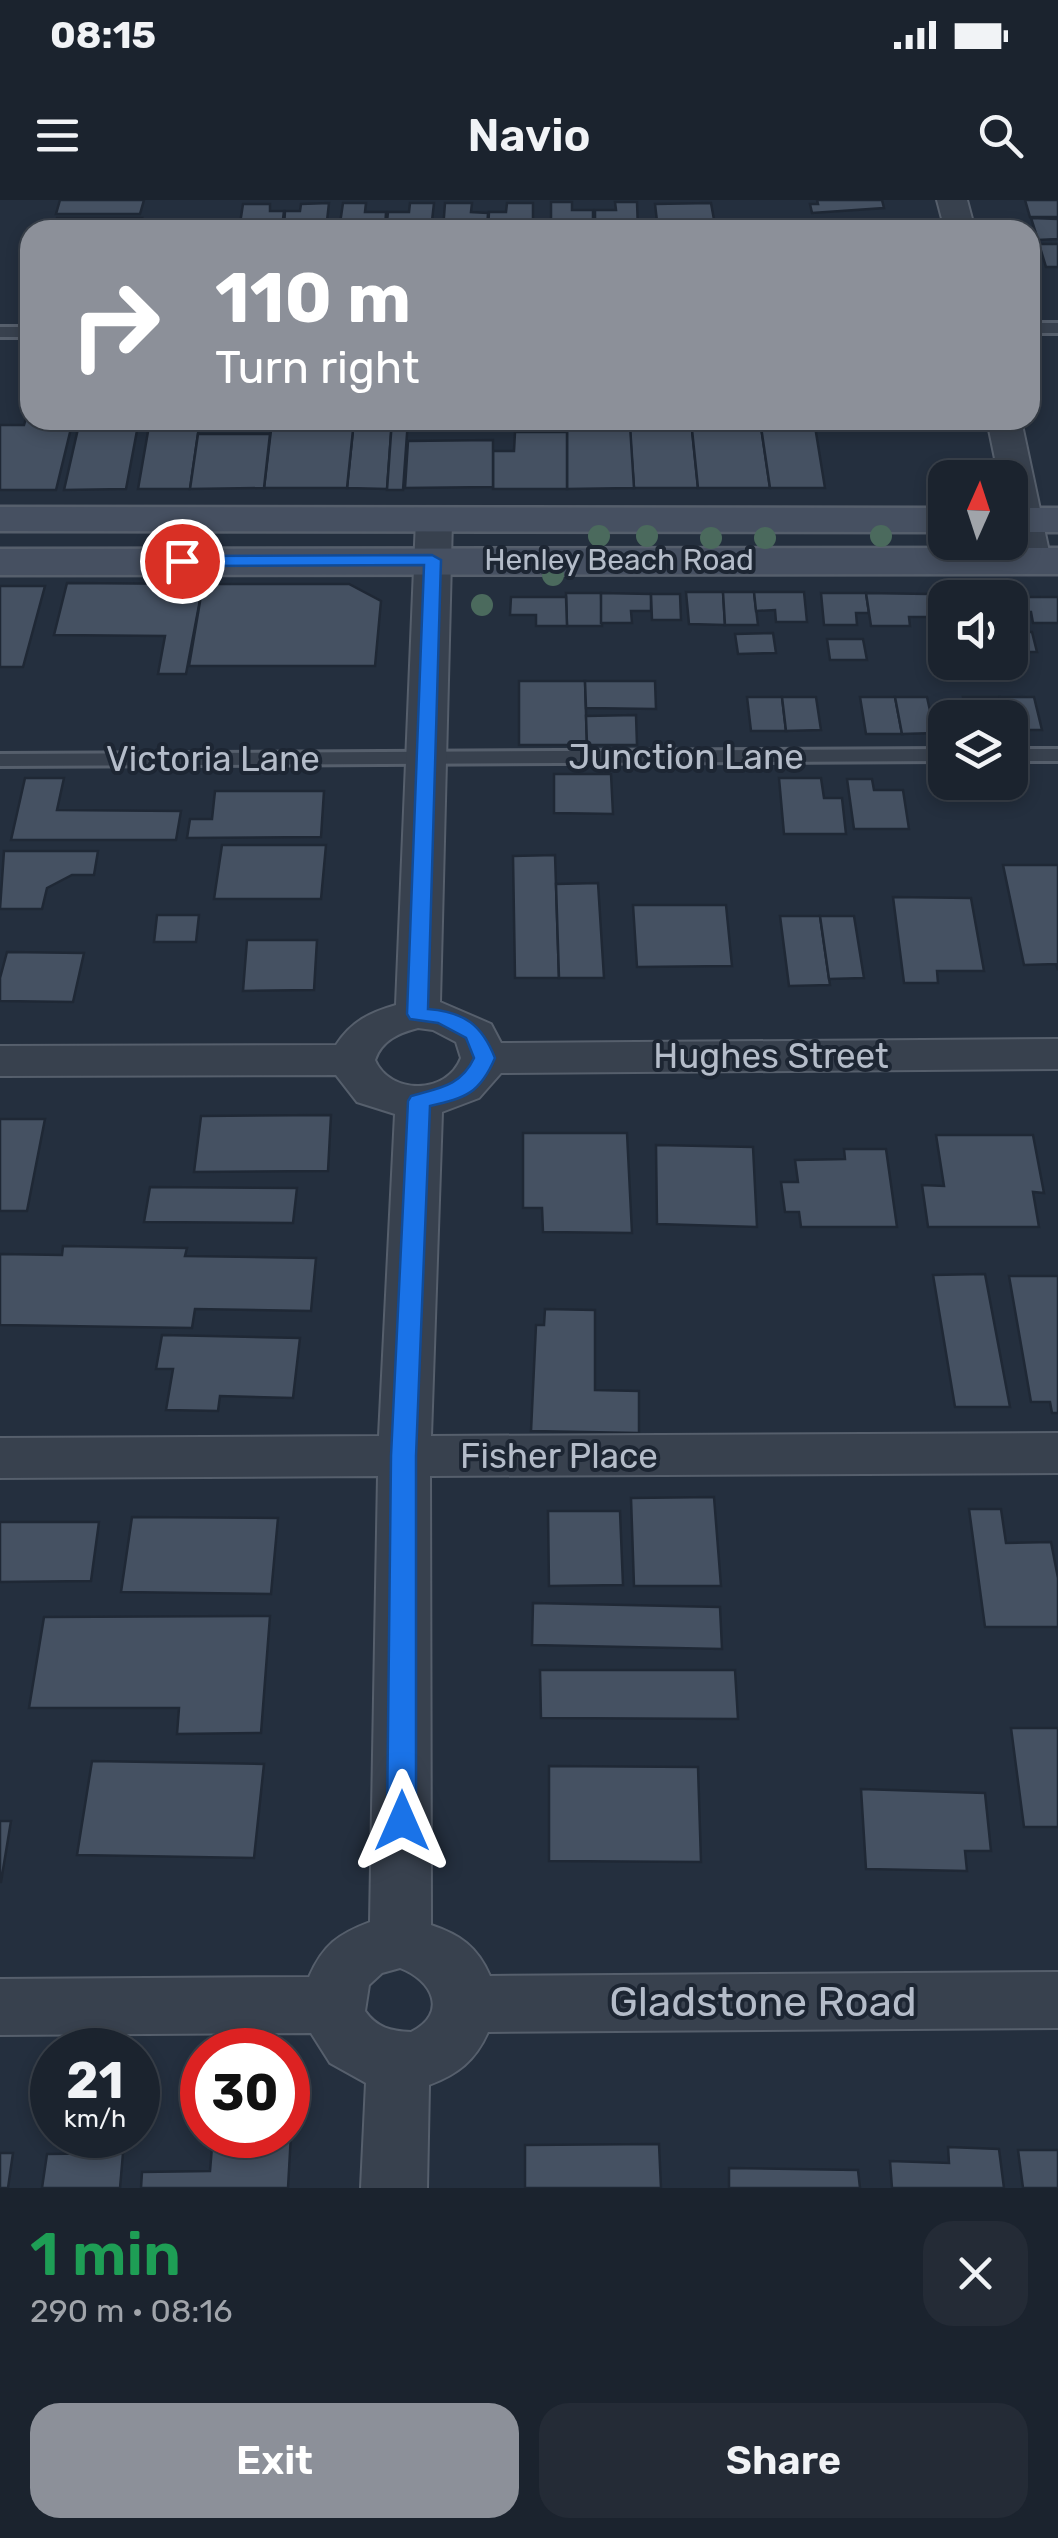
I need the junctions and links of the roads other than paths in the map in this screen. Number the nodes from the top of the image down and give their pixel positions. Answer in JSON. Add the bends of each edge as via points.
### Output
{"nodes":[{"id":1,"x":1007,"y":430,"type":"edge"},
{"id":2,"x":0,"y":519,"type":"edge"},
{"id":3,"x":1030,"y":520,"type":"edge"},
{"id":4,"x":928,"y":521,"type":"edge"},
{"id":5,"x":433,"y":540,"type":"junction"},
{"id":6,"x":1045,"y":561,"type":"edge"},
{"id":7,"x":0,"y":562,"type":"edge"},
{"id":8,"x":928,"y":755,"type":"edge"},
{"id":9,"x":1028,"y":755,"type":"edge"},
{"id":10,"x":1058,"y":755,"type":"edge"},
{"id":11,"x":426,"y":758,"type":"junction"},
{"id":12,"x":0,"y":760,"type":"edge"},
{"id":13,"x":418,"y":1014,"type":"junction"},
{"id":14,"x":1058,"y":1054,"type":"edge"},
{"id":15,"x":484,"y":1058,"type":"junction"},
{"id":16,"x":352,"y":1060,"type":"junction"},
{"id":17,"x":0,"y":1061,"type":"edge"},
{"id":18,"x":419,"y":1101,"type":"junction"},
{"id":19,"x":1058,"y":1452,"type":"edge"},
{"id":20,"x":404,"y":1456,"type":"junction"},
{"id":21,"x":0,"y":1458,"type":"edge"},
{"id":22,"x":400,"y":1940,"type":"junction"},
{"id":23,"x":1058,"y":2000,"type":"edge"},
{"id":24,"x":332,"y":2004,"type":"junction"},
{"id":25,"x":468,"y":2004,"type":"junction"},
{"id":26,"x":0,"y":2007,"type":"edge"},
{"id":27,"x":398,"y":2064,"type":"junction"},
{"id":28,"x":394,"y":2188,"type":"edge"}],
"edges":[{"from":1,"to":3,"type":"street"},
{"from":2,"to":5,"type":"main road","name":"Henley Beach Road"},
{"from":3,"to":6,"type":"street"},
{"from":4,"to":5,"type":"main road","name":"Henley Beach Road"},
{"from":5,"to":6,"type":"main road","name":"Henley Beach Road"},
{"from":5,"to":7,"type":"main road","name":"Henley Beach Road"},
{"from":5,"to":11,"type":"street"},
{"from":8,"to":11,"type":"lane","name":"Junction Lane"},
{"from":9,"to":10,"type":"lane"},
{"from":11,"to":12,"type":"lane","name":"Victoria Lane"},
{"from":11,"to":13,"type":"street"},
{"from":13,"to":15,"type":"street","via":[[443,1017],[475,1034]]},
{"from":13,"to":16,"type":"street","via":[[383,1022],[356,1044]]},
{"from":14,"to":15,"type":"street","name":"Hughes Street"},
{"from":15,"to":18,"type":"street","via":[[476,1078],[454,1093]]},
{"from":16,"to":17,"type":"street"},
{"from":16,"to":18,"type":"street","via":[[362,1082],[389,1097]]},
{"from":18,"to":20,"type":"street"},
{"from":19,"to":20,"type":"street","name":"Fisher Place"},
{"from":20,"to":21,"type":"street","name":"Fisher Place"},
{"from":20,"to":22,"type":"street"},
{"from":22,"to":24,"type":"street","via":[[358,1955],[337,1981]]},
{"from":22,"to":25,"type":"street","via":[[428,1946],[462,1974]]},
{"from":23,"to":25,"type":"street","name":"Gladstone Road"},
{"from":24,"to":26,"type":"street"},
{"from":24,"to":27,"type":"street","via":[[339,2032],[372,2060]]},
{"from":25,"to":27,"type":"street","via":[[459,2031],[437,2054]]},
{"from":27,"to":28,"type":"street"}]}
